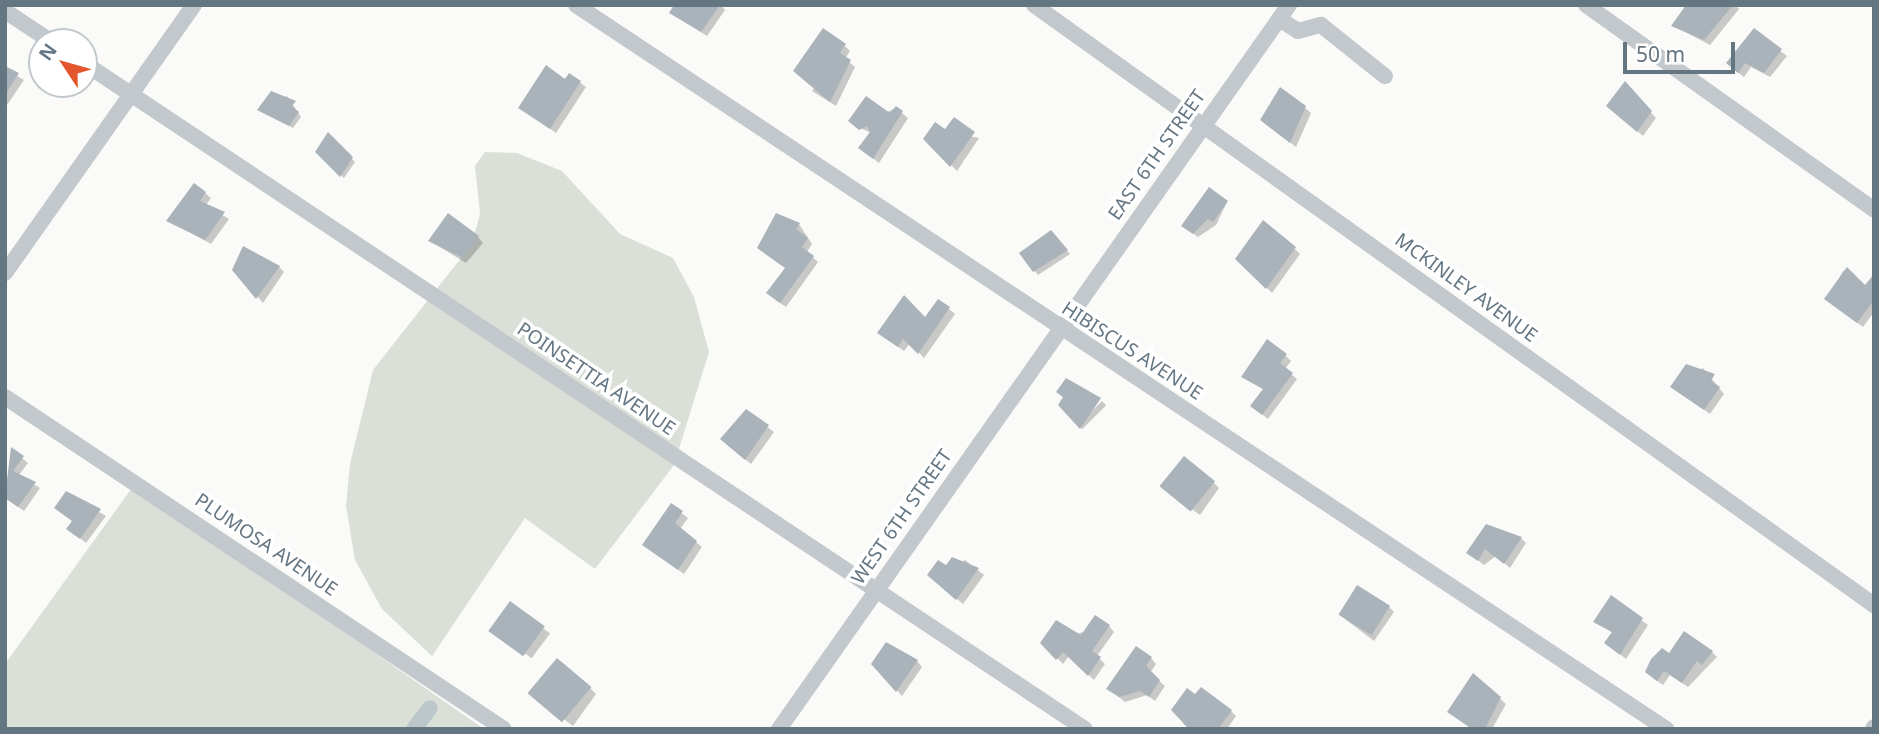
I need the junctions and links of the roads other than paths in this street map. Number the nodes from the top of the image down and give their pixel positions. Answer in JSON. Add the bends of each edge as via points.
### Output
{"nodes":[{"id":1,"x":194,"y":5,"type":"edge"},
{"id":2,"x":576,"y":5,"type":"edge"},
{"id":3,"x":1034,"y":5,"type":"edge"},
{"id":4,"x":1289,"y":5,"type":"edge"},
{"id":5,"x":1586,"y":5,"type":"edge"},
{"id":6,"x":5,"y":11,"type":"edge"},
{"id":7,"x":1279,"y":19,"type":"junction"},
{"id":8,"x":31,"y":28,"type":"edge"},
{"id":9,"x":98,"y":73,"type":"edge"},
{"id":10,"x":1385,"y":76,"type":"dead end"},
{"id":11,"x":131,"y":95,"type":"junction"},
{"id":12,"x":1203,"y":126,"type":"junction"},
{"id":13,"x":1874,"y":210,"type":"edge"},
{"id":14,"x":5,"y":273,"type":"edge"},
{"id":15,"x":1060,"y":328,"type":"junction"},
{"id":16,"x":5,"y":397,"type":"edge"},
{"id":17,"x":876,"y":591,"type":"junction"},
{"id":18,"x":1874,"y":605,"type":"edge"},
{"id":19,"x":504,"y":729,"type":"edge"},
{"id":20,"x":779,"y":729,"type":"edge"},
{"id":21,"x":1085,"y":729,"type":"edge"},
{"id":22,"x":1665,"y":729,"type":"edge"}],
"edges":[{"from":1,"to":11,"type":"street"},
{"from":2,"to":15,"type":"street","name":"HIBISCUS AVENUE"},
{"from":3,"to":12,"type":"street","name":"MCKINLEY AVENUE"},
{"from":4,"to":7,"type":"street","name":"EAST 6TH STREET"},
{"from":5,"to":13,"type":"street"},
{"from":6,"to":8,"type":"street"},
{"from":7,"to":10,"type":"street","via":[[1298,31],[1321,25]]},
{"from":7,"to":12,"type":"street","name":"EAST 6TH STREET"},
{"from":9,"to":11,"type":"street","name":"POINSETTIA AVENUE"},
{"from":11,"to":14,"type":"street"},
{"from":11,"to":17,"type":"street","name":"POINSETTIA AVENUE"},
{"from":12,"to":15,"type":"street","name":"EAST 6TH STREET"},
{"from":12,"to":18,"type":"street","name":"MCKINLEY AVENUE"},
{"from":15,"to":17,"type":"street","name":"WEST 6TH STREET"},
{"from":15,"to":22,"type":"street","name":"HIBISCUS AVENUE"},
{"from":16,"to":19,"type":"street","name":"PLUMOSA AVENUE"},
{"from":17,"to":20,"type":"street","name":"WEST 6TH STREET"},
{"from":17,"to":21,"type":"street","name":"POINSETTIA AVENUE"}]}
